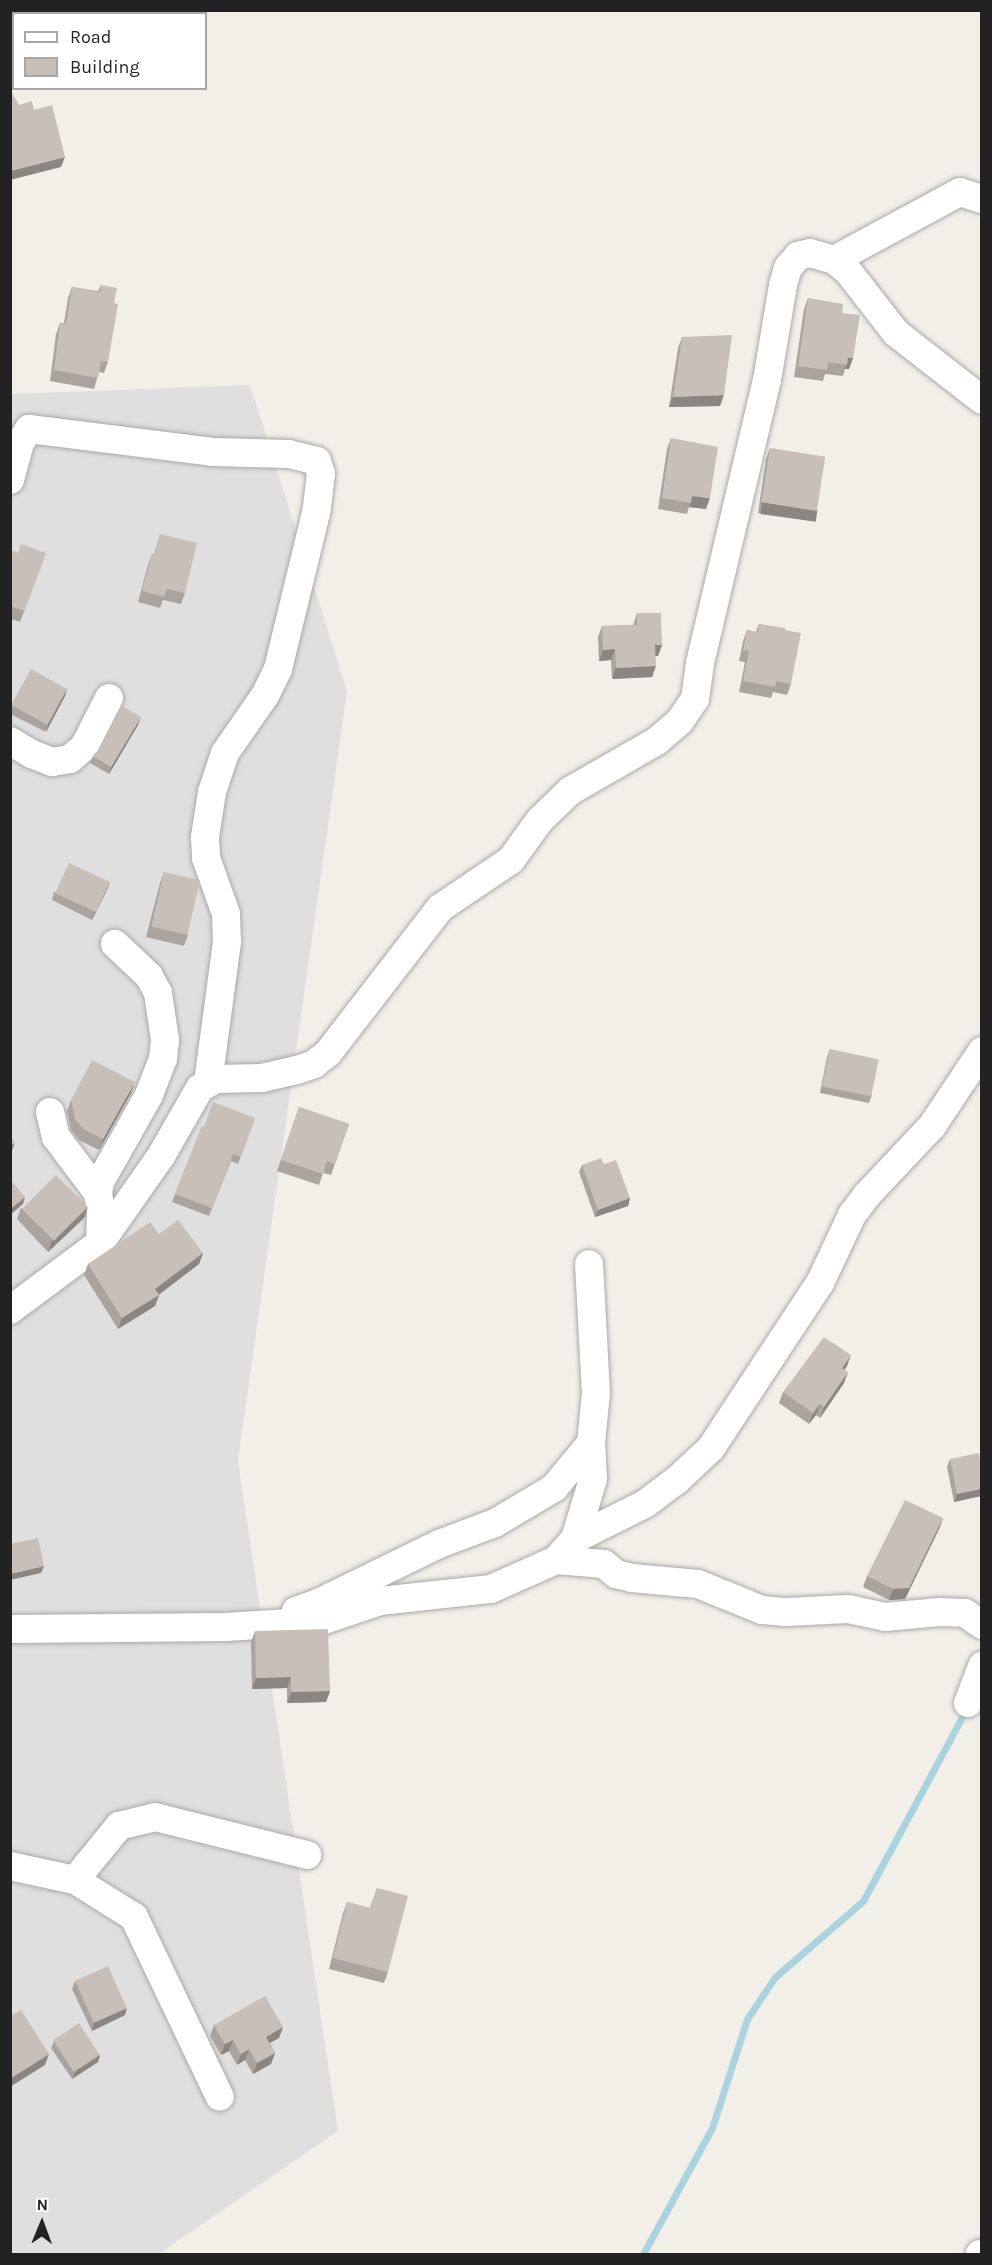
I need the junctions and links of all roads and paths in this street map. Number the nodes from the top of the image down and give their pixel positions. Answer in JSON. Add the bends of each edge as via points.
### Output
{"nodes":[{"id":1,"x":981,"y":199,"type":"edge"},
{"id":2,"x":834,"y":260,"type":"junction"},
{"id":3,"x":981,"y":400,"type":"edge"},
{"id":4,"x":10,"y":480,"type":"edge"},
{"id":5,"x":109,"y":698,"type":"dead end"},
{"id":6,"x":10,"y":741,"type":"edge"},
{"id":7,"x":115,"y":944,"type":"dead end"},
{"id":8,"x":981,"y":1051,"type":"edge"},
{"id":9,"x":208,"y":1082,"type":"junction"},
{"id":10,"x":50,"y":1112,"type":"dead end"},
{"id":11,"x":98,"y":1193,"type":"junction"},
{"id":12,"x":100,"y":1243,"type":"junction"},
{"id":13,"x":589,"y":1264,"type":"dead end"},
{"id":14,"x":10,"y":1310,"type":"edge"},
{"id":15,"x":591,"y":1443,"type":"junction"},
{"id":16,"x":575,"y":1539,"type":"junction"},
{"id":17,"x":556,"y":1560,"type":"junction"},
{"id":18,"x":980,"y":1622,"type":"edge"},
{"id":19,"x":252,"y":1625,"type":"junction"},
{"id":20,"x":10,"y":1629,"type":"edge"},
{"id":21,"x":981,"y":1666,"type":"edge"},
{"id":22,"x":968,"y":1702,"type":"dead end"},
{"id":23,"x":307,"y":1855,"type":"dead end"},
{"id":24,"x":10,"y":1866,"type":"edge"},
{"id":25,"x":75,"y":1881,"type":"junction"},
{"id":26,"x":220,"y":2097,"type":"dead end"}],
"edges":[{"from":1,"to":2,"type":"street","via":[[960,192]]},
{"from":2,"to":3,"type":"street","via":[[847,270],[896,333]]},
{"from":2,"to":9,"type":"street","via":[[810,253],[798,256],[788,268],[695,699],[680,721],[657,741],[570,791],[540,820],[511,860],[440,908],[328,1053],[314,1064],[280,1074]]},
{"from":4,"to":9,"type":"street","via":[[20,443],[29,429],[213,452],[289,454],[317,461],[321,474],[316,513],[278,669],[266,694],[225,753],[212,792],[206,858],[226,914],[227,942]]},
{"from":5,"to":6,"type":"street","via":[[84,747],[70,759],[52,762]]},
{"from":7,"to":11,"type":"street","via":[[148,976],[158,993],[165,1040],[163,1059],[149,1095],[105,1173]]},
{"from":8,"to":16,"type":"street","via":[[932,1126],[852,1215],[820,1283],[711,1448],[645,1504]]},
{"from":9,"to":12,"type":"street","via":[[195,1096],[166,1150]]},
{"from":10,"to":11,"type":"street","via":[[56,1137]]},
{"from":11,"to":12,"type":"street"},
{"from":12,"to":14,"type":"street"},
{"from":13,"to":15,"type":"street","via":[[596,1393]]},
{"from":15,"to":16,"type":"street","via":[[593,1479]]},
{"from":15,"to":19,"type":"street","via":[[554,1488],[495,1523],[439,1544],[318,1604]]},
{"from":16,"to":17,"type":"street"},
{"from":17,"to":18,"type":"street","via":[[604,1564],[616,1574],[632,1578],[698,1584],[762,1610],[848,1609],[885,1617],[965,1613]]},
{"from":17,"to":19,"type":"street","via":[[491,1589],[380,1601],[321,1621]]},
{"from":19,"to":20,"type":"street"},
{"from":21,"to":22,"type":"street"},
{"from":23,"to":25,"type":"street","via":[[155,1817],[120,1826]]},
{"from":24,"to":25,"type":"street"},
{"from":25,"to":26,"type":"street","via":[[134,1917]]}]}
